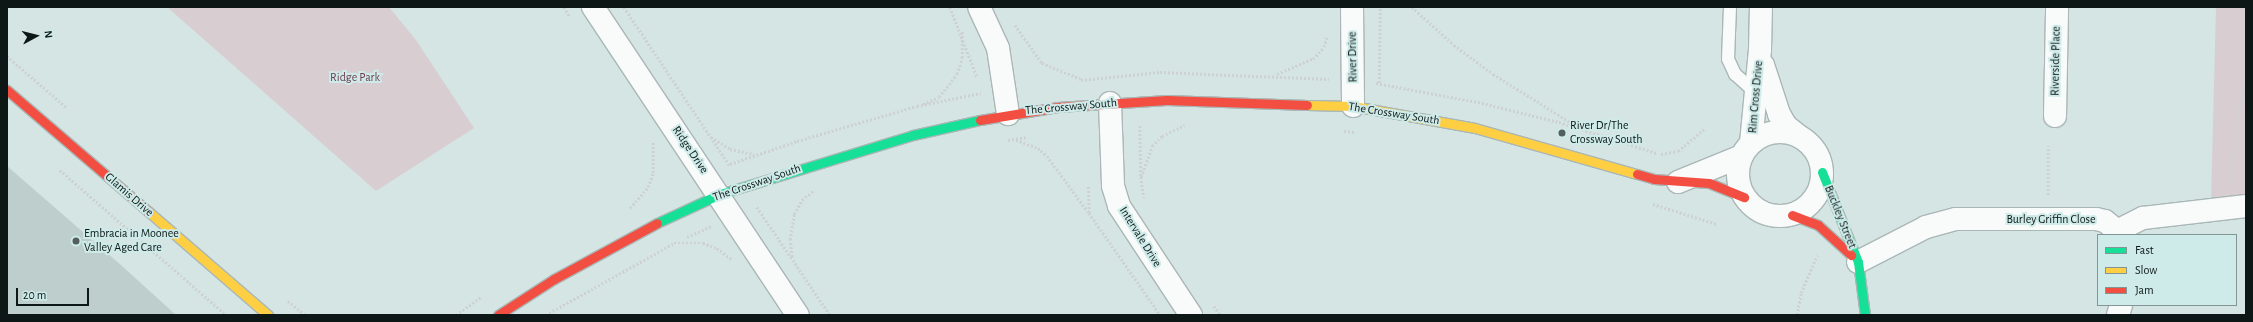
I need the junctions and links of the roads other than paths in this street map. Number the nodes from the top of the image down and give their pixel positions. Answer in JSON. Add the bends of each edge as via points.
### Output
{"nodes":[{"id":1,"x":593,"y":7,"type":"edge"},
{"id":2,"x":979,"y":7,"type":"edge"},
{"id":3,"x":1352,"y":7,"type":"edge"},
{"id":4,"x":1730,"y":7,"type":"edge"},
{"id":5,"x":1761,"y":7,"type":"edge"},
{"id":6,"x":2057,"y":7,"type":"edge"},
{"id":7,"x":1760,"y":50,"type":"junction"},
{"id":8,"x":7,"y":90,"type":"edge"},
{"id":9,"x":1756,"y":93,"type":"junction"},
{"id":10,"x":1110,"y":103,"type":"junction"},
{"id":11,"x":1354,"y":106,"type":"junction"},
{"id":12,"x":1008,"y":114,"type":"junction"},
{"id":13,"x":2055,"y":116,"type":"dead end"},
{"id":14,"x":1800,"y":137,"type":"junction"},
{"id":15,"x":1747,"y":150,"type":"junction"},
{"id":16,"x":1822,"y":172,"type":"junction"},
{"id":17,"x":1678,"y":182,"type":"junction"},
{"id":18,"x":720,"y":194,"type":"junction"},
{"id":19,"x":1744,"y":197,"type":"junction"},
{"id":20,"x":2237,"y":207,"type":"edge"},
{"id":21,"x":1792,"y":215,"type":"junction"},
{"id":22,"x":2121,"y":233,"type":"edge"},
{"id":23,"x":1858,"y":262,"type":"junction"},
{"id":24,"x":268,"y":315,"type":"edge"},
{"id":25,"x":498,"y":315,"type":"edge"},
{"id":26,"x":798,"y":315,"type":"edge"},
{"id":27,"x":1191,"y":315,"type":"edge"},
{"id":28,"x":1865,"y":315,"type":"edge"}],
"edges":[{"from":1,"to":18,"type":"street","name":"Ridge Drive"},
{"from":2,"to":12,"type":"street","via":[[998,48]]},
{"from":3,"to":11,"type":"street","name":"River Drive"},
{"from":4,"to":9,"type":"lane","via":[[1728,59],[1735,74]]},
{"from":5,"to":7,"type":"street","name":"Rim Cross Drive"},
{"from":6,"to":13,"type":"street","name":"Riverside Place"},
{"from":7,"to":9,"type":"street","name":"Rim Cross Drive"},
{"from":7,"to":14,"type":"street","name":"Rim Cross Drive","via":[[1779,114],[1786,126]]},
{"from":8,"to":24,"type":"street","name":"Glamis Drive"},
{"from":9,"to":15,"type":"street","name":"Rim Cross Drive"},
{"from":10,"to":11,"type":"street","name":"The Crossway South","via":[[1222,100]]},
{"from":10,"to":12,"type":"street","name":"The Crossway South"},
{"from":10,"to":27,"type":"street","name":"Intervale Drive","via":[[1113,186],[1119,206]]},
{"from":11,"to":17,"type":"street","name":"The Crossway South","via":[[1475,128],[1648,177]]},
{"from":12,"to":18,"type":"street","name":"The Crossway South","via":[[913,135]]},
{"from":14,"to":15,"type":"street","via":[[1775,132]]},
{"from":14,"to":16,"type":"street","via":[[1819,158]]},
{"from":15,"to":17,"type":"street"},
{"from":15,"to":19,"type":"street","via":[[1738,177]]},
{"from":16,"to":21,"type":"street","via":[[1815,199],[1805,209]]},
{"from":16,"to":23,"type":"street","name":"Buckley Street"},
{"from":17,"to":19,"type":"street","name":"The Crossway South","via":[[1709,183]]},
{"from":18,"to":25,"type":"street","name":"The Crossway South","via":[[639,232],[554,278]]},
{"from":18,"to":26,"type":"street","name":"Ridge Drive"},
{"from":19,"to":21,"type":"street","via":[[1765,214]]},
{"from":20,"to":22,"type":"street","name":"Burley Griffin Close","via":[[2143,218]]},
{"from":21,"to":23,"type":"street","name":"Buckley Street","via":[[1807,219],[1826,231]]},
{"from":22,"to":23,"type":"street","name":"Burley Griffin Close","via":[[2105,221],[2096,219],[1956,219],[1926,227]]},
{"from":23,"to":28,"type":"street","name":"Buckley Street"}]}
